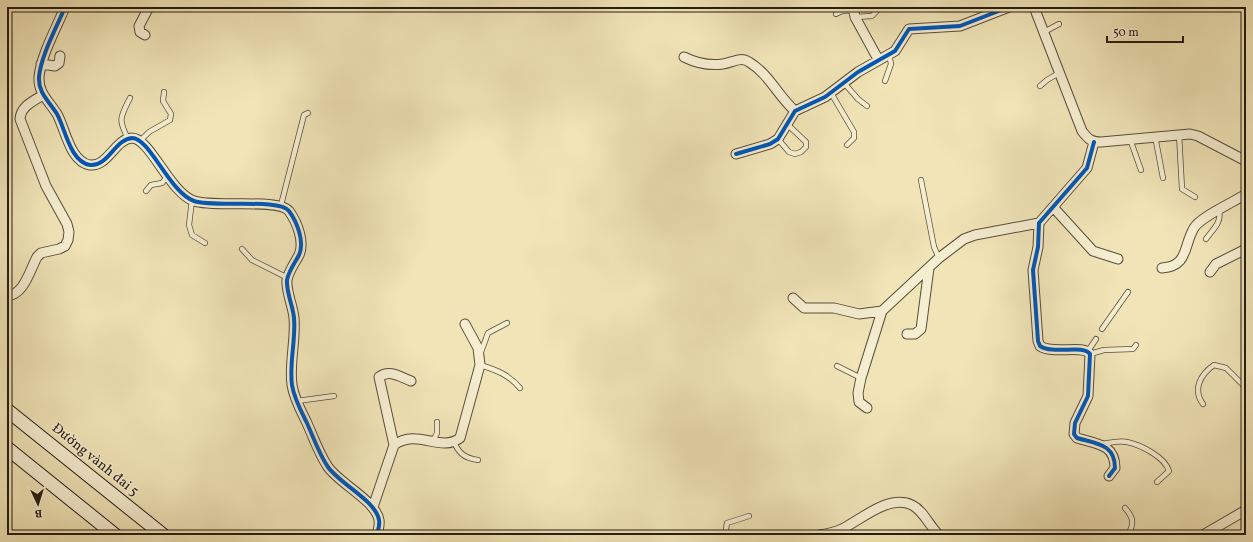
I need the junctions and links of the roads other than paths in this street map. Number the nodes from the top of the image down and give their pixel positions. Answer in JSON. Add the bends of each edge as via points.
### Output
{"nodes":[{"id":1,"x":65,"y":7,"type":"edge"},
{"id":2,"x":149,"y":7,"type":"edge"},
{"id":3,"x":1009,"y":7,"type":"edge"},
{"id":4,"x":1034,"y":7,"type":"edge"},
{"id":5,"x":854,"y":12,"type":"edge"},
{"id":6,"x":876,"y":12,"type":"dead end"},
{"id":7,"x":836,"y":14,"type":"dead end"},
{"id":8,"x":1059,"y":24,"type":"dead end"},
{"id":9,"x":1044,"y":32,"type":"junction"},
{"id":10,"x":145,"y":35,"type":"dead end"},
{"id":11,"x":889,"y":54,"type":"junction"},
{"id":12,"x":60,"y":56,"type":"dead end"},
{"id":13,"x":684,"y":57,"type":"dead end"},
{"id":14,"x":878,"y":59,"type":"junction"},
{"id":15,"x":42,"y":64,"type":"junction"},
{"id":16,"x":1059,"y":73,"type":"junction"},
{"id":17,"x":885,"y":81,"type":"dead end"},
{"id":18,"x":844,"y":83,"type":"junction"},
{"id":19,"x":1040,"y":86,"type":"dead end"},
{"id":20,"x":164,"y":92,"type":"dead end"},
{"id":21,"x":831,"y":93,"type":"junction"},
{"id":22,"x":43,"y":96,"type":"junction"},
{"id":23,"x":130,"y":98,"type":"dead end"},
{"id":24,"x":867,"y":106,"type":"dead end"},
{"id":25,"x":795,"y":111,"type":"junction"},
{"id":26,"x":308,"y":113,"type":"dead end"},
{"id":27,"x":787,"y":124,"type":"junction"},
{"id":28,"x":1179,"y":134,"type":"junction"},
{"id":29,"x":1154,"y":136,"type":"junction"},
{"id":30,"x":778,"y":139,"type":"junction"},
{"id":31,"x":1130,"y":139,"type":"junction"},
{"id":32,"x":128,"y":140,"type":"junction"},
{"id":33,"x":140,"y":141,"type":"junction"},
{"id":34,"x":1094,"y":142,"type":"junction"},
{"id":35,"x":848,"y":145,"type":"dead end"},
{"id":36,"x":736,"y":154,"type":"dead end"},
{"id":37,"x":1246,"y":161,"type":"edge"},
{"id":38,"x":1141,"y":170,"type":"dead end"},
{"id":39,"x":167,"y":177,"type":"junction"},
{"id":40,"x":1163,"y":178,"type":"dead end"},
{"id":41,"x":921,"y":180,"type":"dead end"},
{"id":42,"x":146,"y":191,"type":"dead end"},
{"id":43,"x":1246,"y":194,"type":"edge"},
{"id":44,"x":1194,"y":197,"type":"dead end"},
{"id":45,"x":192,"y":200,"type":"junction"},
{"id":46,"x":281,"y":205,"type":"junction"},
{"id":47,"x":1052,"y":207,"type":"junction"},
{"id":48,"x":1219,"y":210,"type":"junction"},
{"id":49,"x":1039,"y":223,"type":"junction"},
{"id":50,"x":1206,"y":239,"type":"dead end"},
{"id":51,"x":205,"y":243,"type":"dead end"},
{"id":52,"x":242,"y":249,"type":"dead end"},
{"id":53,"x":1246,"y":249,"type":"edge"},
{"id":54,"x":939,"y":258,"type":"junction"},
{"id":55,"x":1118,"y":259,"type":"dead end"},
{"id":56,"x":929,"y":268,"type":"junction"},
{"id":57,"x":1162,"y":268,"type":"dead end"},
{"id":58,"x":1210,"y":272,"type":"dead end"},
{"id":59,"x":288,"y":278,"type":"junction"},
{"id":60,"x":1128,"y":292,"type":"dead end"},
{"id":61,"x":7,"y":296,"type":"edge"},
{"id":62,"x":793,"y":298,"type":"dead end"},
{"id":63,"x":882,"y":311,"type":"junction"},
{"id":64,"x":507,"y":323,"type":"dead end"},
{"id":65,"x":465,"y":324,"type":"dead end"},
{"id":66,"x":1102,"y":330,"type":"dead end"},
{"id":67,"x":907,"y":334,"type":"dead end"},
{"id":68,"x":1096,"y":339,"type":"dead end"},
{"id":69,"x":1136,"y":345,"type":"dead end"},
{"id":70,"x":1089,"y":352,"type":"junction"},
{"id":71,"x":480,"y":361,"type":"junction"},
{"id":72,"x":836,"y":366,"type":"dead end"},
{"id":73,"x":861,"y":378,"type":"junction"},
{"id":74,"x":411,"y":381,"type":"dead end"},
{"id":75,"x":520,"y":388,"type":"dead end"},
{"id":76,"x":1246,"y":388,"type":"edge"},
{"id":77,"x":334,"y":396,"type":"dead end"},
{"id":78,"x":297,"y":401,"type":"junction"},
{"id":79,"x":1203,"y":404,"type":"dead end"},
{"id":80,"x":867,"y":408,"type":"dead end"},
{"id":81,"x":7,"y":410,"type":"edge"},
{"id":82,"x":437,"y":422,"type":"dead end"},
{"id":83,"x":433,"y":441,"type":"junction"},
{"id":84,"x":454,"y":442,"type":"junction"},
{"id":85,"x":1096,"y":444,"type":"junction"},
{"id":86,"x":394,"y":445,"type":"junction"},
{"id":87,"x":7,"y":448,"type":"edge"},
{"id":88,"x":478,"y":460,"type":"dead end"},
{"id":89,"x":1109,"y":476,"type":"dead end"},
{"id":90,"x":1157,"y":482,"type":"dead end"},
{"id":91,"x":373,"y":508,"type":"junction"},
{"id":92,"x":1125,"y":508,"type":"dead end"},
{"id":93,"x":1246,"y":510,"type":"edge"},
{"id":94,"x":749,"y":516,"type":"dead end"},
{"id":95,"x":115,"y":535,"type":"edge"},
{"id":96,"x":163,"y":535,"type":"edge"},
{"id":97,"x":377,"y":535,"type":"edge"},
{"id":98,"x":727,"y":535,"type":"edge"},
{"id":99,"x":819,"y":535,"type":"edge"},
{"id":100,"x":939,"y":535,"type":"edge"},
{"id":101,"x":1128,"y":535,"type":"edge"},
{"id":102,"x":1204,"y":535,"type":"edge"}],
"edges":[{"from":1,"to":15,"type":"street"},
{"from":2,"to":10,"type":"street","via":[[139,26],[140,32]]},
{"from":3,"to":11,"type":"street","via":[[960,26],[909,29],[900,45]]},
{"from":4,"to":9,"type":"street"},
{"from":5,"to":6,"type":"lane","via":[[872,16]]},
{"from":5,"to":7,"type":"lane","via":[[842,10]]},
{"from":5,"to":14,"type":"street"},
{"from":8,"to":9,"type":"lane"},
{"from":9,"to":16,"type":"street"},
{"from":11,"to":14,"type":"street"},
{"from":11,"to":17,"type":"lane","via":[[891,64]]},
{"from":12,"to":15,"type":"street","via":[[59,63],[55,66]]},
{"from":13,"to":25,"type":"street","via":[[702,64],[723,64],[742,59],[749,61],[772,81]]},
{"from":14,"to":18,"type":"street"},
{"from":15,"to":22,"type":"street","via":[[39,86]]},
{"from":16,"to":19,"type":"lane"},
{"from":16,"to":34,"type":"street","via":[[1082,131]]},
{"from":18,"to":21,"type":"street"},
{"from":18,"to":24,"type":"lane"},
{"from":20,"to":33,"type":"lane","via":[[163,101],[171,114],[170,120],[149,132]]},
{"from":21,"to":25,"type":"street"},
{"from":21,"to":35,"type":"lane","via":[[854,132],[854,138]]},
{"from":22,"to":32,"type":"street","via":[[57,114],[68,143],[87,165],[102,161]]},
{"from":22,"to":61,"type":"street","via":[[24,108],[20,112],[20,119],[46,186],[67,224],[68,240],[65,246],[59,249],[40,253],[21,290],[13,296]]},
{"from":23,"to":32,"type":"lane","via":[[120,116]]},
{"from":25,"to":27,"type":"street"},
{"from":26,"to":46,"type":"lane","via":[[304,115]]},
{"from":27,"to":30,"type":"street"},
{"from":27,"to":30,"type":"lane","via":[[806,142],[806,147],[795,154],[789,152]]},
{"from":28,"to":29,"type":"street"},
{"from":28,"to":37,"type":"street","via":[[1198,136]]},
{"from":28,"to":44,"type":"lane","via":[[1182,189]]},
{"from":29,"to":31,"type":"street"},
{"from":29,"to":40,"type":"lane"},
{"from":30,"to":36,"type":"street"},
{"from":31,"to":34,"type":"street"},
{"from":31,"to":38,"type":"lane"},
{"from":32,"to":33,"type":"street","via":[[132,138]]},
{"from":33,"to":39,"type":"street"},
{"from":34,"to":47,"type":"street","via":[[1087,168]]},
{"from":39,"to":42,"type":"lane","via":[[162,183],[151,185]]},
{"from":39,"to":45,"type":"street"},
{"from":41,"to":54,"type":"lane","via":[[934,247]]},
{"from":43,"to":48,"type":"street"},
{"from":45,"to":46,"type":"street"},
{"from":45,"to":51,"type":"lane","via":[[189,225],[192,235]]},
{"from":46,"to":59,"type":"street","via":[[290,212],[302,245]]},
{"from":47,"to":49,"type":"street"},
{"from":47,"to":55,"type":"street","via":[[1094,251]]},
{"from":48,"to":50,"type":"lane","via":[[1218,224]]},
{"from":48,"to":57,"type":"street","via":[[1194,226],[1180,262],[1173,267]]},
{"from":49,"to":54,"type":"street","via":[[964,239]]},
{"from":49,"to":70,"type":"street","via":[[1038,247],[1033,270],[1038,341],[1040,346],[1050,350]]},
{"from":52,"to":59,"type":"lane","via":[[252,260]]},
{"from":53,"to":58,"type":"street","via":[[1216,264]]},
{"from":54,"to":56,"type":"street"},
{"from":56,"to":63,"type":"street"},
{"from":56,"to":67,"type":"street","via":[[921,329],[915,334]]},
{"from":59,"to":78,"type":"street","via":[[294,323],[292,379]]},
{"from":60,"to":66,"type":"lane"},
{"from":62,"to":63,"type":"street","via":[[804,308],[834,308],[859,314]]},
{"from":63,"to":73,"type":"street"},
{"from":64,"to":71,"type":"lane","via":[[488,332]]},
{"from":65,"to":71,"type":"street"},
{"from":68,"to":70,"type":"lane"},
{"from":69,"to":70,"type":"lane","via":[[1133,349]]},
{"from":70,"to":85,"type":"street","via":[[1088,396],[1075,423],[1074,434],[1077,438]]},
{"from":71,"to":75,"type":"lane","via":[[512,379]]},
{"from":71,"to":84,"type":"street","via":[[464,430],[460,438]]},
{"from":72,"to":73,"type":"lane"},
{"from":73,"to":80,"type":"street","via":[[858,393],[860,402]]},
{"from":74,"to":86,"type":"street","via":[[393,373],[379,377]]},
{"from":76,"to":79,"type":"lane","via":[[1226,368],[1214,365],[1205,372],[1199,382],[1199,399]]},
{"from":77,"to":78,"type":"lane"},
{"from":78,"to":91,"type":"street","via":[[327,466]]},
{"from":81,"to":96,"type":"main road","name":"Đường vành đai 5"},
{"from":82,"to":83,"type":"lane","via":[[437,433]]},
{"from":83,"to":84,"type":"street","via":[[446,444]]},
{"from":83,"to":86,"type":"street","via":[[410,438]]},
{"from":84,"to":88,"type":"lane","via":[[458,452],[468,459]]},
{"from":85,"to":89,"type":"street","via":[[1110,451],[1115,457],[1115,468]]},
{"from":85,"to":90,"type":"lane","via":[[1126,442],[1155,454],[1167,463],[1169,471]]},
{"from":86,"to":91,"type":"street"},
{"from":87,"to":95,"type":"main road"},
{"from":91,"to":97,"type":"street","via":[[380,522]]},
{"from":92,"to":101,"type":"lane","via":[[1131,515],[1133,526]]},
{"from":93,"to":102,"type":"street"},
{"from":94,"to":98,"type":"lane","via":[[727,523]]},
{"from":99,"to":100,"type":"street","via":[[842,529],[884,506],[904,503],[921,512]]}]}
